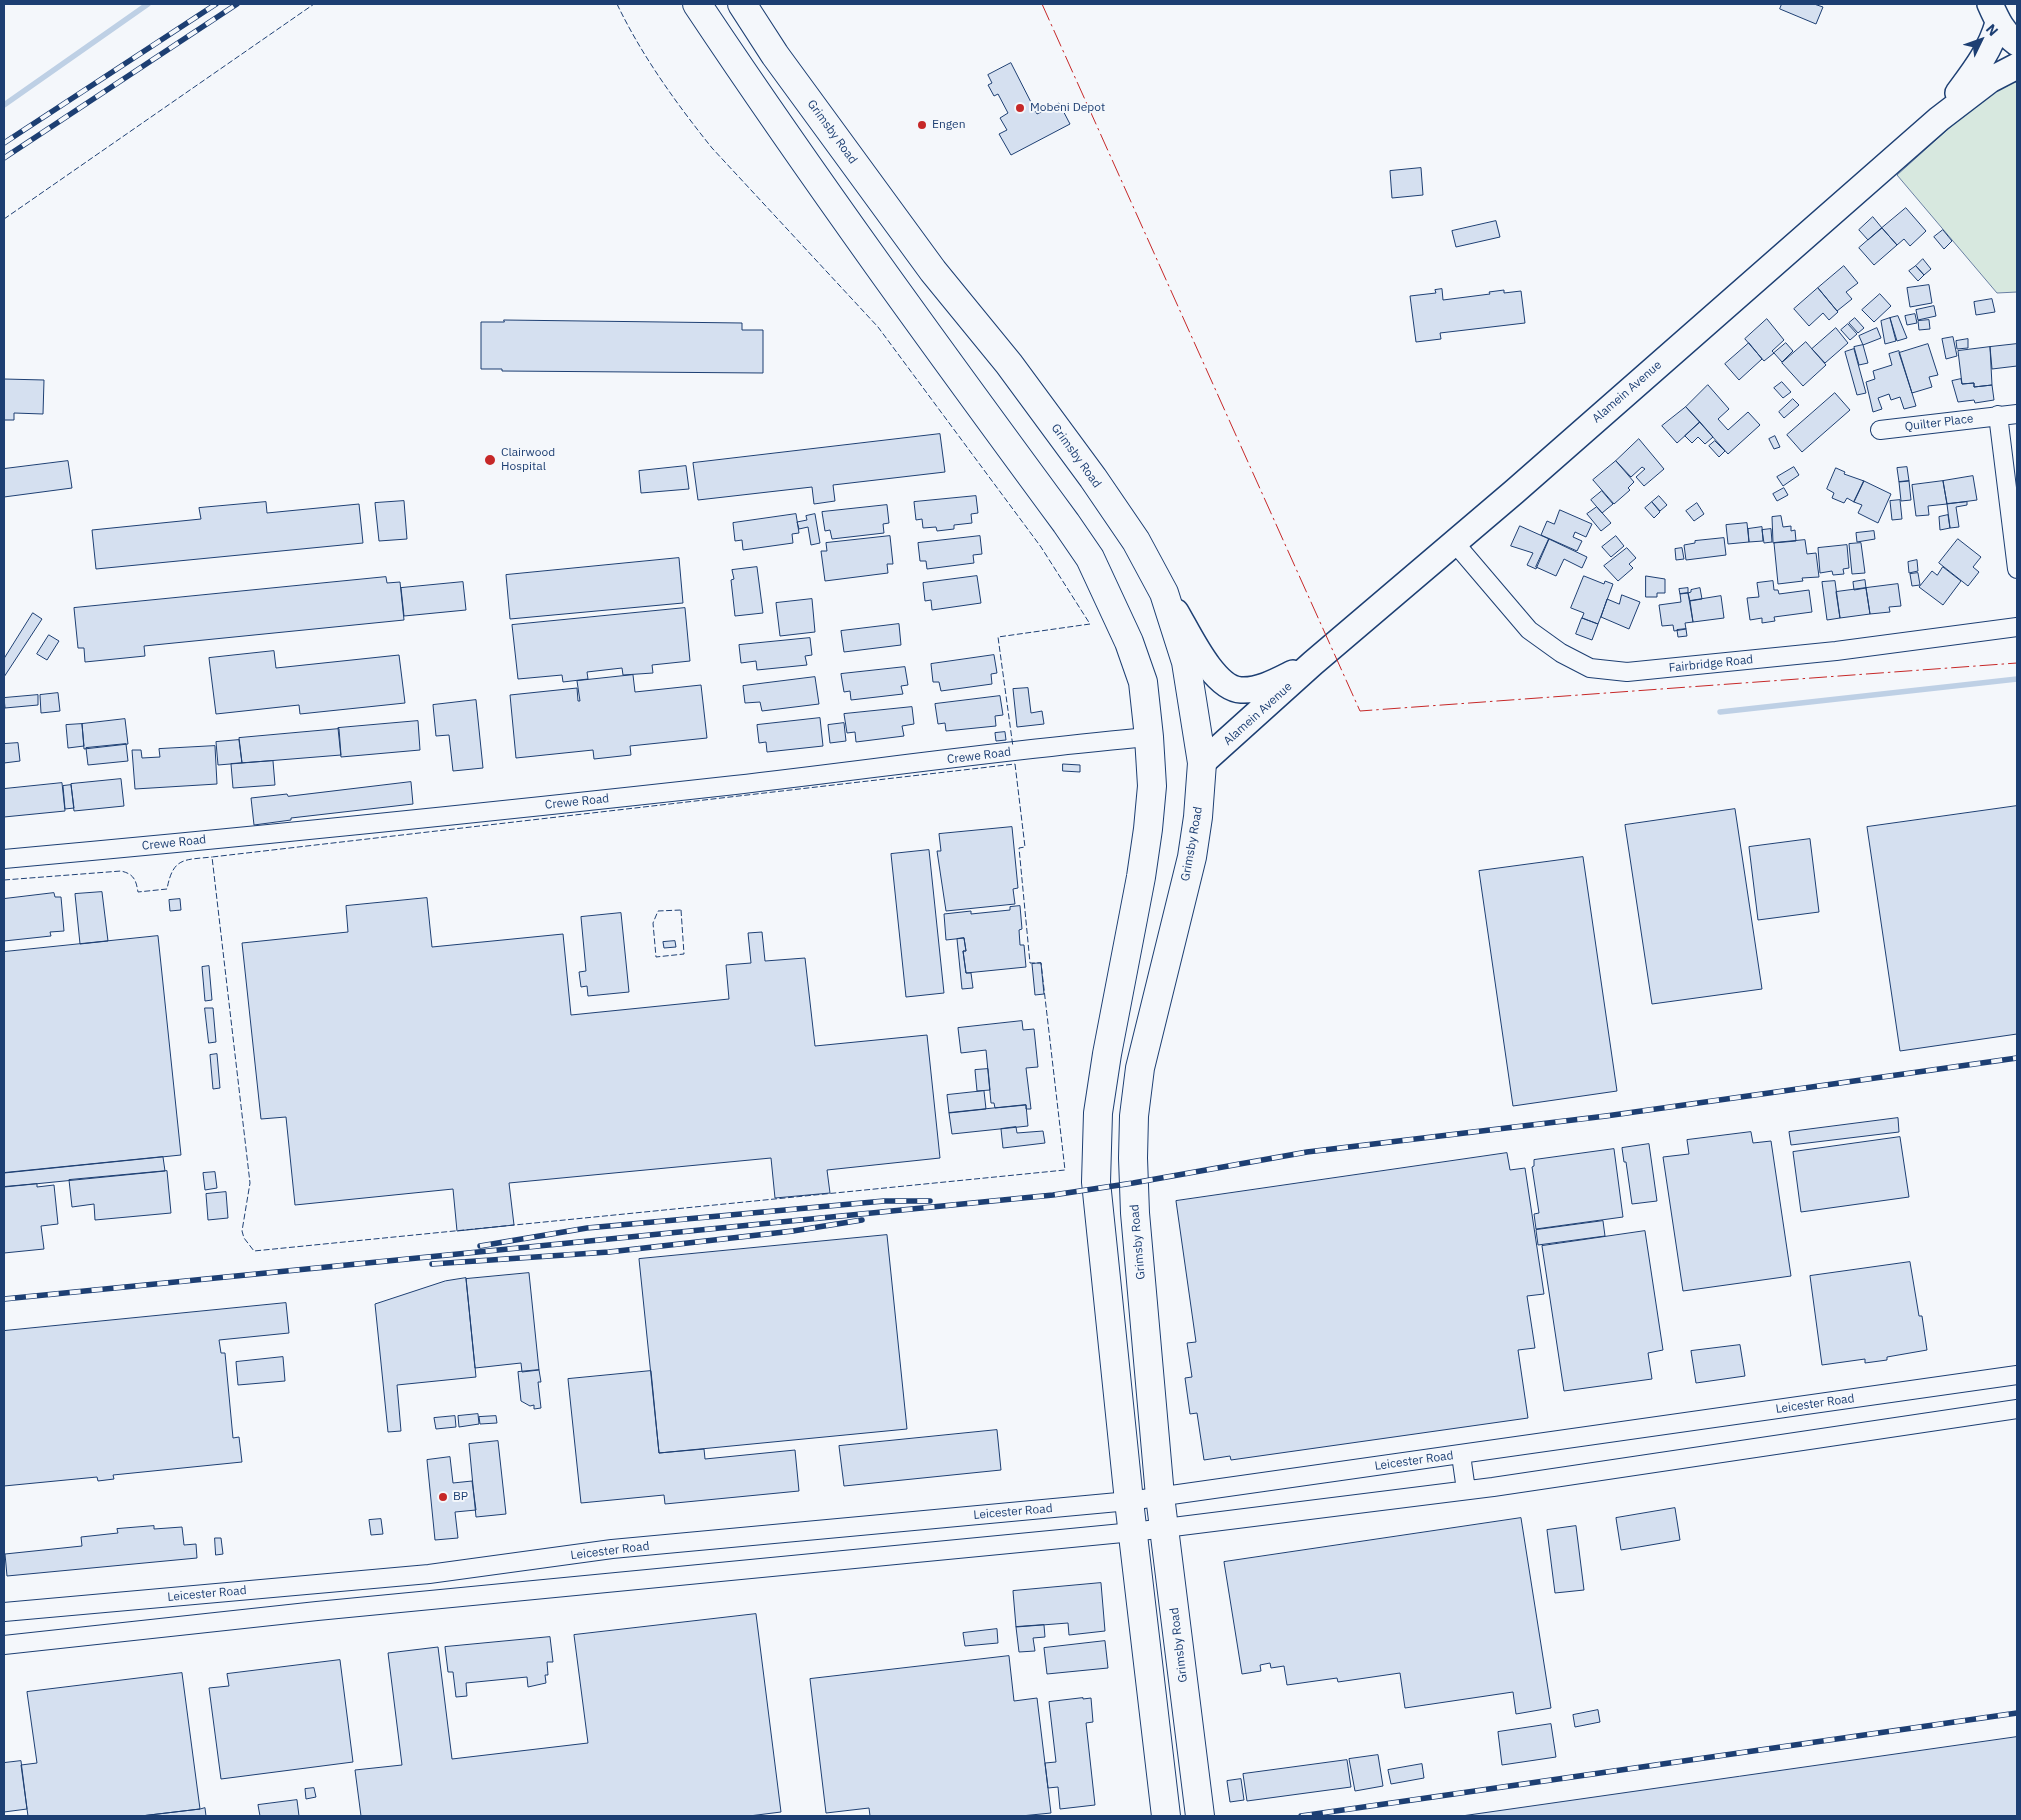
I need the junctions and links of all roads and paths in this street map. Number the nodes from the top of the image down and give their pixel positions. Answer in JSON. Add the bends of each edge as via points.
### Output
{"nodes":[{"id":1,"x":697,"y":4,"type":"edge"},
{"id":2,"x":742,"y":4,"type":"edge"},
{"id":3,"x":1994,"y":14,"type":"edge"},
{"id":4,"x":2017,"y":43,"type":"edge"},
{"id":5,"x":2017,"y":66,"type":"edge"},
{"id":6,"x":1939,"y":119,"type":"junction"},
{"id":7,"x":2017,"y":414,"type":"edge"},
{"id":8,"x":1998,"y":415,"type":"junction"},
{"id":9,"x":1880,"y":430,"type":"dead end"},
{"id":10,"x":1454,"y":542,"type":"junction"},
{"id":11,"x":2017,"y":569,"type":"edge"},
{"id":12,"x":1164,"y":593,"type":"junction"},
{"id":13,"x":2017,"y":627,"type":"edge"},
{"id":14,"x":1313,"y":663,"type":"junction"},
{"id":15,"x":1149,"y":737,"type":"junction"},
{"id":16,"x":1202,"y":763,"type":"junction"},
{"id":17,"x":4,"y":859,"type":"edge"},
{"id":18,"x":1098,"y":1113,"type":"junction"},
{"id":19,"x":1134,"y":1116,"type":"junction"},
{"id":20,"x":2017,"y":1375,"type":"edge"},
{"id":21,"x":2017,"y":1409,"type":"edge"},
{"id":22,"x":1461,"y":1455,"type":"junction"},
{"id":23,"x":1466,"y":1490,"type":"junction"},
{"id":24,"x":1160,"y":1496,"type":"junction"},
{"id":25,"x":1129,"y":1501,"type":"junction"},
{"id":26,"x":1165,"y":1528,"type":"junction"},
{"id":27,"x":1133,"y":1532,"type":"junction"},
{"id":28,"x":4,"y":1612,"type":"edge"},
{"id":29,"x":4,"y":1645,"type":"edge"},
{"id":30,"x":1166,"y":1816,"type":"edge"},
{"id":31,"x":1200,"y":1816,"type":"edge"}],
"edges":[{"from":1,"to":15,"type":"highway","via":[[912,314],[1090,558],[1129,642],[1143,682]]},
{"from":2,"to":12,"type":"highway","name":"Grimsby Road","via":[[775,55],[933,270],[1009,364],[1093,478],[1136,541]]},
{"from":3,"to":4,"type":"street","via":[[2004,32]]},
{"from":3,"to":6,"type":"street","name":"Alamein Avenue","via":[[1988,51]]},
{"from":5,"to":6,"type":"street","name":"Alamein Avenue","via":[[1990,80]]},
{"from":6,"to":10,"type":"street","name":"Alamein Avenue"},
{"from":7,"to":8,"type":"street","name":"Quilter Place"},
{"from":8,"to":9,"type":"street","name":"Quilter Place"},
{"from":8,"to":11,"type":"street"},
{"from":10,"to":13,"type":"street","name":"Fairbridge Road","via":[[1529,630],[1561,653],[1590,668],[1628,672],[1836,651]]},
{"from":10,"to":14,"type":"street","name":"Alamein Avenue"},
{"from":12,"to":14,"type":"street","name":"Alamein Avenue","via":[[1211,672],[1232,689],[1260,688]]},
{"from":12,"to":16,"type":"highway","name":"Grimsby Road","via":[[1186,662]]},
{"from":14,"to":16,"type":"street","name":"Alamein Avenue"},
{"from":15,"to":17,"type":"street","name":"Crewe Road","via":[[735,785]]},
{"from":15,"to":18,"type":"highway","via":[[1152,786],[1148,830]]},
{"from":16,"to":19,"type":"highway","name":"Grimsby Road","via":[[1192,857],[1140,1068]]},
{"from":18,"to":19,"type":"highway"},
{"from":18,"to":25,"type":"highway","via":[[1096,1188]]},
{"from":19,"to":24,"type":"highway","name":"Grimsby Road","via":[[1135,1213]]},
{"from":20,"to":22,"type":"street","name":"Leicester Road"},
{"from":21,"to":23,"type":"street"},
{"from":22,"to":23,"type":"street"},
{"from":22,"to":24,"type":"street","name":"Leicester Road"},
{"from":23,"to":26,"type":"street"},
{"from":24,"to":25,"type":"street","name":"Leicester Road"},
{"from":24,"to":26,"type":"highway","name":"Grimsby Road"},
{"from":25,"to":27,"type":"highway"},
{"from":25,"to":28,"type":"street","name":"Leicester Road","via":[[612,1549],[429,1574]]},
{"from":26,"to":27,"type":"street"},
{"from":26,"to":31,"type":"highway","name":"Grimsby Road"},
{"from":27,"to":29,"type":"street","via":[[317,1611]]},
{"from":27,"to":30,"type":"highway"}]}
